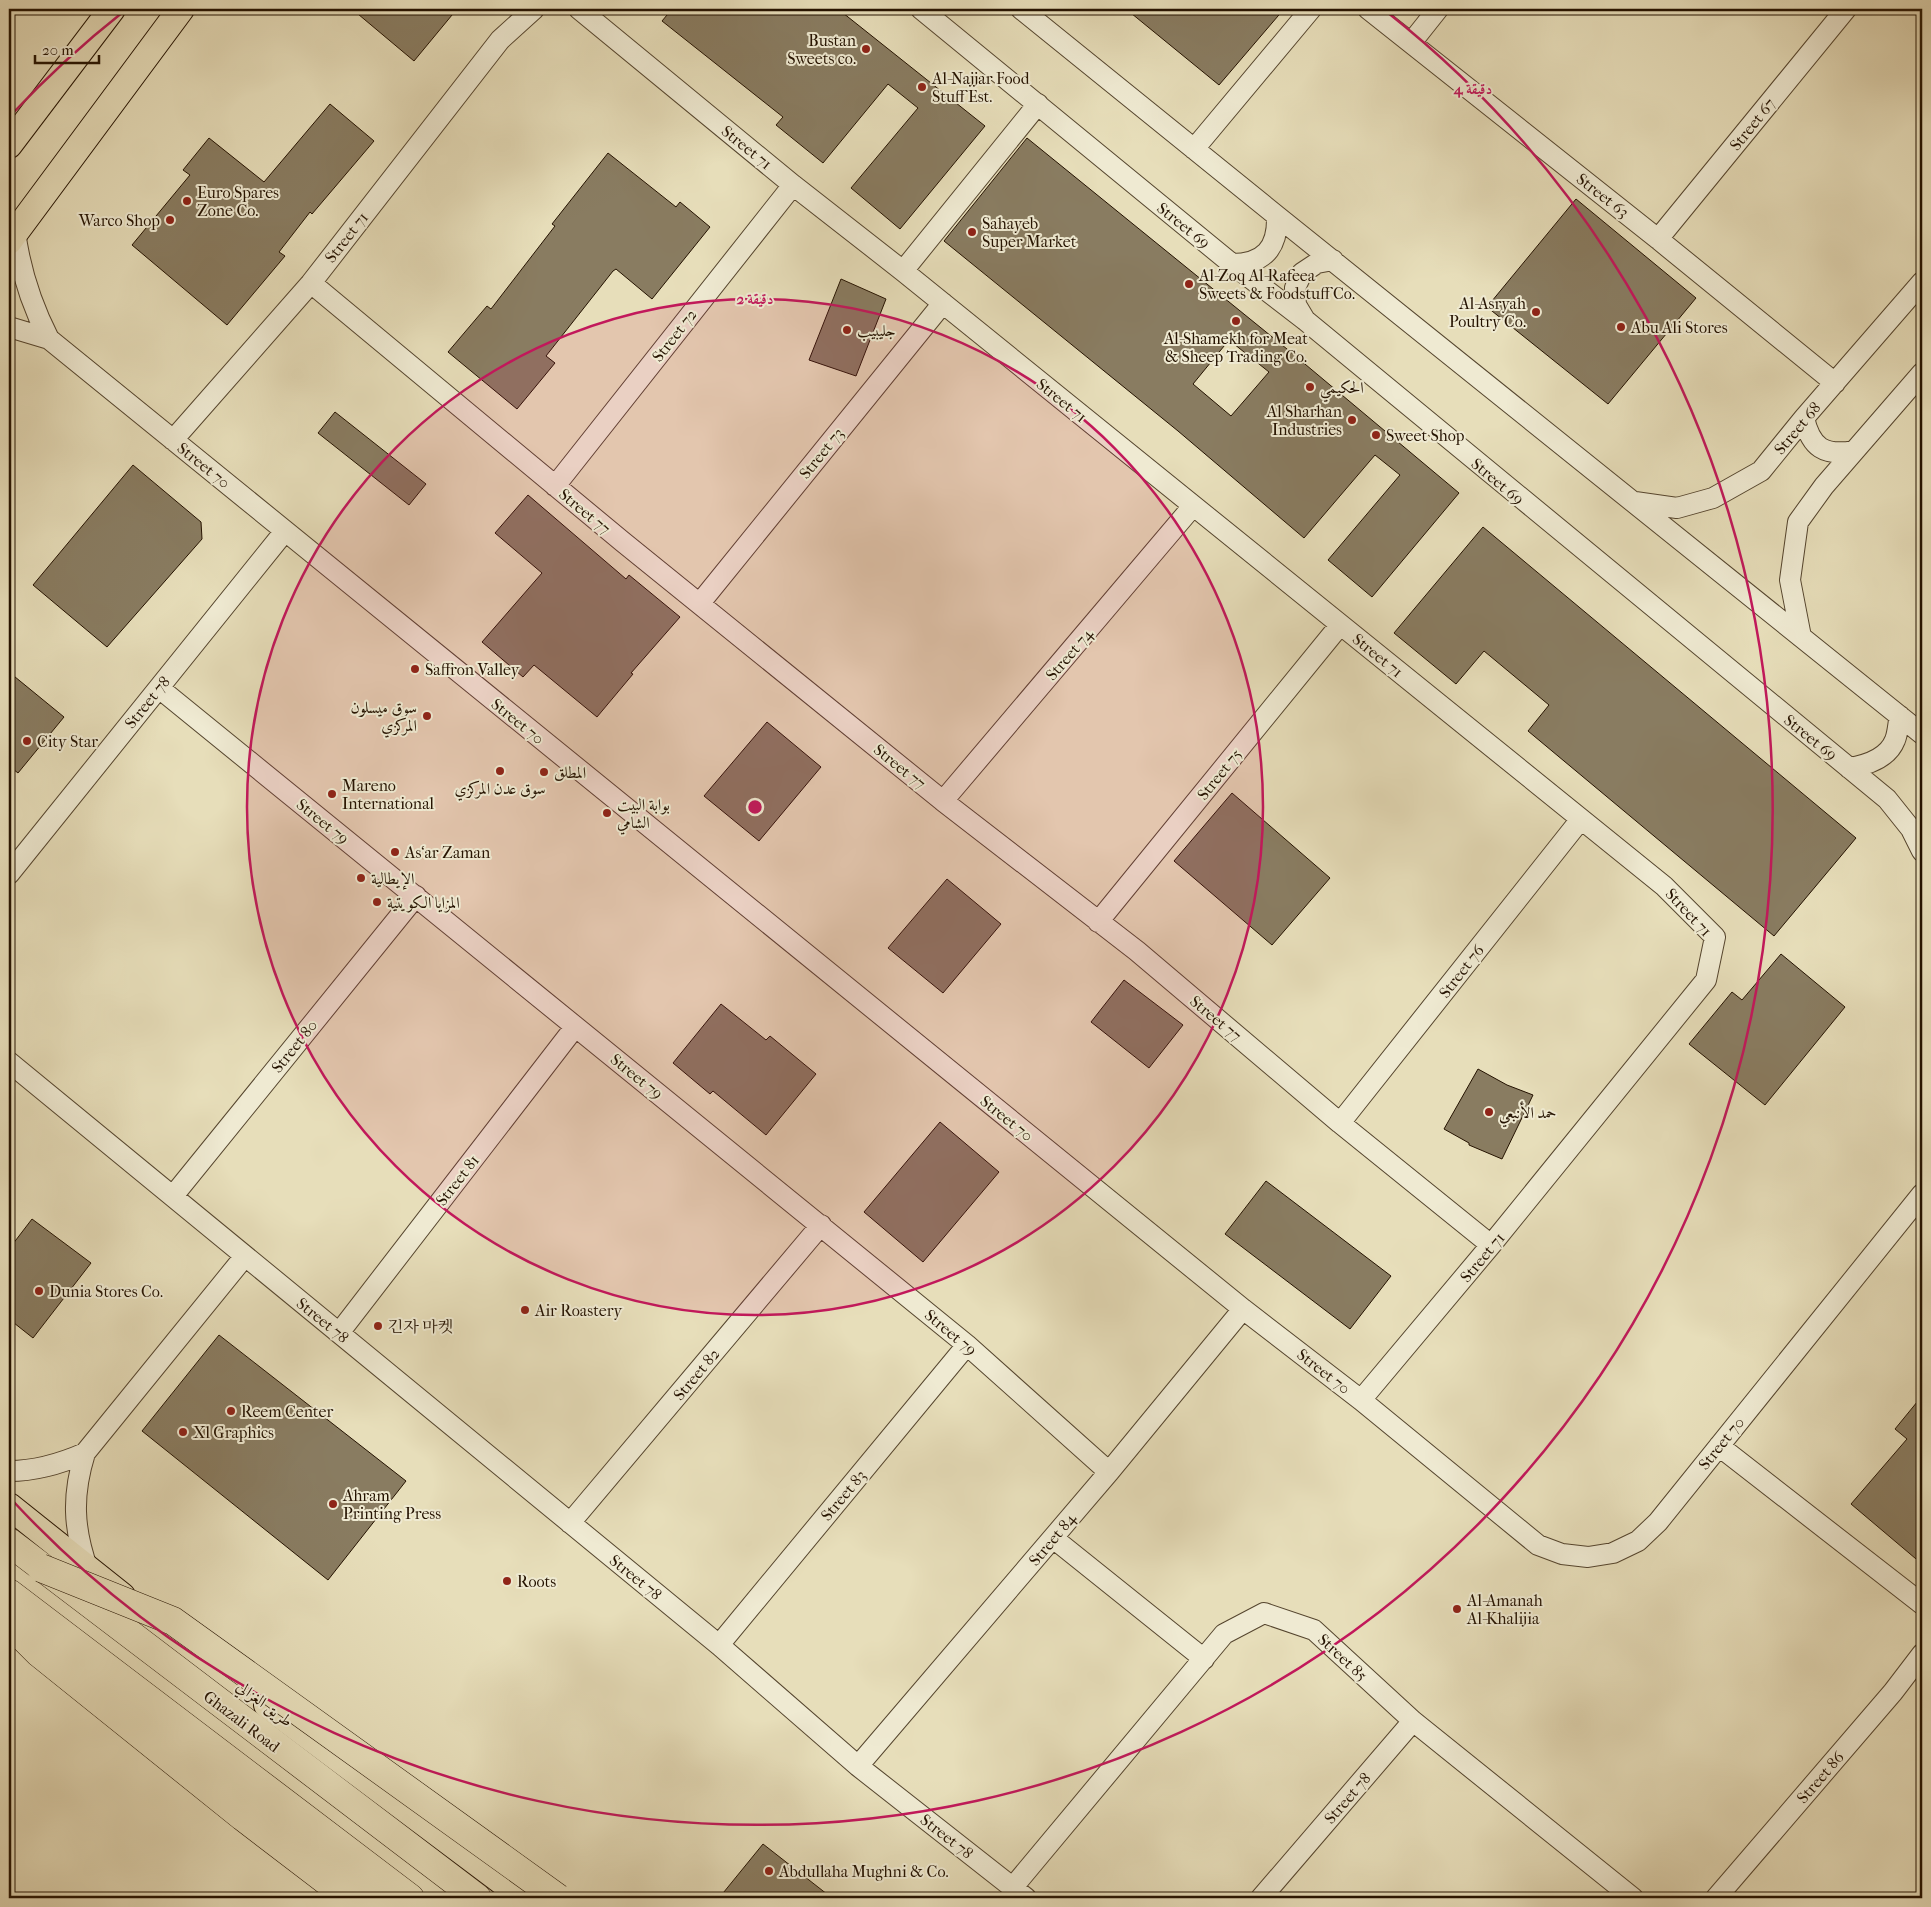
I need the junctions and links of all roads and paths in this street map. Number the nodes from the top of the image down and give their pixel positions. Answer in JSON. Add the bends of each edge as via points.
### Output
{"nodes":[{"id":1,"x":112,"y":9,"type":"edge"},
{"id":2,"x":534,"y":9,"type":"edge"},
{"id":3,"x":579,"y":9,"type":"edge"},
{"id":4,"x":921,"y":9,"type":"edge"},
{"id":5,"x":1021,"y":9,"type":"edge"},
{"id":6,"x":1311,"y":9,"type":"edge"},
{"id":7,"x":1368,"y":9,"type":"edge"},
{"id":8,"x":1438,"y":9,"type":"edge"},
{"id":9,"x":1846,"y":9,"type":"edge"},
{"id":10,"x":180,"y":10,"type":"edge"},
{"id":11,"x":1411,"y":43,"type":"junction"},
{"id":12,"x":1038,"y":104,"type":"junction"},
{"id":13,"x":9,"y":145,"type":"edge"},
{"id":14,"x":1194,"y":149,"type":"junction"},
{"id":15,"x":793,"y":185,"type":"junction"},
{"id":16,"x":1277,"y":216,"type":"junction"},
{"id":17,"x":12,"y":236,"type":"edge"},
{"id":18,"x":1658,"y":239,"type":"junction"},
{"id":19,"x":1333,"y":260,"type":"junction"},
{"id":20,"x":1232,"y":264,"type":"junction"},
{"id":21,"x":903,"y":271,"type":"junction"},
{"id":22,"x":1922,"y":282,"type":"edge"},
{"id":23,"x":311,"y":283,"type":"junction"},
{"id":24,"x":943,"y":303,"type":"junction"},
{"id":25,"x":1305,"y":320,"type":"junction"},
{"id":26,"x":9,"y":327,"type":"edge"},
{"id":27,"x":49,"y":339,"type":"junction"},
{"id":28,"x":1922,"y":373,"type":"edge"},
{"id":29,"x":1835,"y":383,"type":"junction"},
{"id":30,"x":1804,"y":418,"type":"junction"},
{"id":31,"x":173,"y":440,"type":"junction"},
{"id":32,"x":1854,"y":451,"type":"junction"},
{"id":33,"x":555,"y":486,"type":"junction"},
{"id":34,"x":1634,"y":502,"type":"junction"},
{"id":35,"x":1194,"y":506,"type":"junction"},
{"id":36,"x":285,"y":531,"type":"junction"},
{"id":37,"x":700,"y":603,"type":"junction"},
{"id":38,"x":1340,"y":625,"type":"junction"},
{"id":39,"x":1801,"y":637,"type":"junction"},
{"id":40,"x":158,"y":688,"type":"junction"},
{"id":41,"x":1900,"y":716,"type":"junction"},
{"id":42,"x":1922,"y":734,"type":"edge"},
{"id":43,"x":1850,"y":768,"type":"junction"},
{"id":44,"x":943,"y":801,"type":"junction"},
{"id":45,"x":1581,"y":819,"type":"junction"},
{"id":46,"x":1922,"y":851,"type":"edge"},
{"id":47,"x":9,"y":874,"type":"edge"},
{"id":48,"x":416,"y":896,"type":"junction"},
{"id":49,"x":1098,"y":922,"type":"junction"},
{"id":50,"x":574,"y":1027,"type":"junction"},
{"id":51,"x":9,"y":1062,"type":"edge"},
{"id":52,"x":1340,"y":1123,"type":"junction"},
{"id":53,"x":1922,"y":1194,"type":"edge"},
{"id":54,"x":173,"y":1196,"type":"junction"},
{"id":55,"x":821,"y":1224,"type":"junction"},
{"id":56,"x":1491,"y":1246,"type":"junction"},
{"id":57,"x":245,"y":1256,"type":"junction"},
{"id":58,"x":1243,"y":1309,"type":"junction"},
{"id":59,"x":339,"y":1333,"type":"junction"},
{"id":60,"x":968,"y":1345,"type":"junction"},
{"id":61,"x":1361,"y":1400,"type":"junction"},
{"id":62,"x":1719,"y":1446,"type":"junction"},
{"id":63,"x":85,"y":1453,"type":"junction"},
{"id":64,"x":9,"y":1471,"type":"edge"},
{"id":65,"x":1109,"y":1472,"type":"junction"},
{"id":66,"x":9,"y":1506,"type":"edge"},
{"id":67,"x":570,"y":1523,"type":"junction"},
{"id":68,"x":1053,"y":1538,"type":"junction"},
{"id":69,"x":9,"y":1542,"type":"edge"},
{"id":70,"x":41,"y":1568,"type":"junction"},
{"id":71,"x":88,"y":1570,"type":"junction"},
{"id":72,"x":9,"y":1593,"type":"edge"},
{"id":73,"x":1922,"y":1604,"type":"edge"},
{"id":74,"x":9,"y":1610,"type":"edge"},
{"id":75,"x":9,"y":1623,"type":"edge"},
{"id":76,"x":719,"y":1645,"type":"junction"},
{"id":77,"x":1922,"y":1654,"type":"edge"},
{"id":78,"x":1204,"y":1658,"type":"junction"},
{"id":79,"x":1413,"y":1721,"type":"junction"},
{"id":80,"x":858,"y":1766,"type":"junction"},
{"id":81,"x":1020,"y":1893,"type":"edge"},
{"id":82,"x":349,"y":1898,"type":"edge"},
{"id":83,"x":384,"y":1898,"type":"edge"},
{"id":84,"x":410,"y":1898,"type":"edge"},
{"id":85,"x":477,"y":1898,"type":"edge"},
{"id":86,"x":524,"y":1898,"type":"edge"},
{"id":87,"x":558,"y":1898,"type":"edge"},
{"id":88,"x":1261,"y":1898,"type":"edge"},
{"id":89,"x":1633,"y":1898,"type":"edge"},
{"id":90,"x":1716,"y":1898,"type":"edge"}],
"edges":[{"from":1,"to":13,"type":"main road"},
{"from":2,"to":23,"type":"street","name":"Street 71","via":[[500,40]]},
{"from":3,"to":15,"type":"street","name":"Street 71"},
{"from":4,"to":12,"type":"street","name":"Street 69"},
{"from":5,"to":14,"type":"street"},
{"from":6,"to":14,"type":"street"},
{"from":7,"to":11,"type":"street","name":"Street 63"},
{"from":8,"to":11,"type":"street"},
{"from":9,"to":18,"type":"street","name":"Street 67"},
{"from":10,"to":17,"type":"main road"},
{"from":11,"to":18,"type":"street","name":"Street 63"},
{"from":12,"to":20,"type":"street","name":"Street 69"},
{"from":12,"to":21,"type":"street"},
{"from":14,"to":16,"type":"street"},
{"from":15,"to":21,"type":"street","name":"Street 71"},
{"from":15,"to":33,"type":"street","name":"Street 72"},
{"from":16,"to":19,"type":"street"},
{"from":16,"to":20,"type":"street","via":[[1278,232],[1262,257],[1247,264]]},
{"from":17,"to":27,"type":"street","name":"Street 70","via":[[28,291]]},
{"from":18,"to":29,"type":"street","name":"Street 63"},
{"from":19,"to":25,"type":"street","via":[[1316,263],[1302,273],[1295,288],[1296,305]]},
{"from":19,"to":34,"type":"street"},
{"from":20,"to":25,"type":"street","name":"Street 69"},
{"from":21,"to":24,"type":"street","name":"Street 71"},
{"from":22,"to":29,"type":"street","name":"Street 68"},
{"from":23,"to":31,"type":"street","name":"Street 71"},
{"from":23,"to":33,"type":"street","name":"Street 77"},
{"from":24,"to":35,"type":"street","name":"Street 71"},
{"from":24,"to":37,"type":"street","name":"Street 73"},
{"from":25,"to":43,"type":"street","name":"Street 69"},
{"from":26,"to":27,"type":"street","name":"Street 70"},
{"from":27,"to":31,"type":"street","name":"Street 70"},
{"from":28,"to":32,"type":"street"},
{"from":29,"to":30,"type":"street","name":"Street 68"},
{"from":30,"to":32,"type":"street","via":[[1808,435],[1820,448],[1837,454]]},
{"from":30,"to":34,"type":"street","name":"Street 68","via":[[1761,471],[1713,498],[1678,508]]},
{"from":31,"to":36,"type":"street","name":"Street 70"},
{"from":32,"to":39,"type":"street","via":[[1798,522],[1790,580]]},
{"from":33,"to":37,"type":"street","name":"Street 77"},
{"from":34,"to":39,"type":"street"},
{"from":35,"to":38,"type":"street","name":"Street 71"},
{"from":35,"to":44,"type":"street","name":"Street 74"},
{"from":36,"to":40,"type":"street","name":"Street 78"},
{"from":36,"to":58,"type":"street","name":"Street 70"},
{"from":37,"to":44,"type":"street","name":"Street 77"},
{"from":38,"to":45,"type":"street","name":"Street 71"},
{"from":38,"to":49,"type":"street","name":"Street 75"},
{"from":39,"to":41,"type":"street"},
{"from":40,"to":47,"type":"street","name":"Street 78"},
{"from":40,"to":48,"type":"street","name":"Street 79"},
{"from":41,"to":42,"type":"street"},
{"from":41,"to":43,"type":"street","via":[[1895,741],[1882,756]]},
{"from":43,"to":46,"type":"street","name":"Street 69","via":[[1887,799]]},
{"from":44,"to":49,"type":"street","name":"Street 77"},
{"from":45,"to":52,"type":"street","name":"Street 76"},
{"from":45,"to":56,"type":"street","name":"Street 71","via":[[1664,886],[1714,937],[1708,971],[1706,980]]},
{"from":48,"to":50,"type":"street","name":"Street 79"},
{"from":48,"to":54,"type":"street","name":"Street 80"},
{"from":49,"to":52,"type":"street","name":"Street 77","via":[[1137,951]]},
{"from":50,"to":55,"type":"street","name":"Street 79"},
{"from":50,"to":59,"type":"street","name":"Street 81"},
{"from":51,"to":54,"type":"street","name":"Street 78"},
{"from":52,"to":56,"type":"street","name":"Street 77"},
{"from":53,"to":62,"type":"street","name":"Street 70"},
{"from":54,"to":57,"type":"street","name":"Street 78"},
{"from":55,"to":60,"type":"street","name":"Street 79"},
{"from":55,"to":67,"type":"street","name":"Street 82"},
{"from":56,"to":61,"type":"street","name":"Street 71"},
{"from":57,"to":59,"type":"street","name":"Street 78"},
{"from":57,"to":63,"type":"street"},
{"from":58,"to":61,"type":"street","name":"Street 70"},
{"from":58,"to":65,"type":"street","name":"Street 84"},
{"from":59,"to":67,"type":"street","name":"Street 78"},
{"from":60,"to":65,"type":"street","name":"Street 79"},
{"from":60,"to":76,"type":"street","name":"Street 83"},
{"from":61,"to":62,"type":"street","name":"Street 70","via":[[1538,1545],[1562,1554],[1588,1557],[1613,1553],[1638,1541],[1658,1522]]},
{"from":62,"to":73,"type":"street"},
{"from":63,"to":64,"type":"street","via":[[43,1468]]},
{"from":63,"to":71,"type":"street","via":[[75,1511],[81,1551]]},
{"from":65,"to":68,"type":"street","name":"Street 84"},
{"from":66,"to":71,"type":"main road","name":"طريق الغزالي"},
{"from":67,"to":76,"type":"street","name":"Street 78"},
{"from":68,"to":78,"type":"street"},
{"from":68,"to":80,"type":"street","name":"Street 84"},
{"from":69,"to":70,"type":"highway","name":"Ghazali Road"},
{"from":70,"to":85,"type":"highway","name":"Ghazali Road","bridge":true},
{"from":70,"to":87,"type":"highway","bridge":true,"via":[[173,1621]]},
{"from":71,"to":86,"type":"main road","name":"طريق الغزالي"},
{"from":72,"to":84,"type":"highway"},
{"from":74,"to":83,"type":"main road"},
{"from":75,"to":82,"type":"highway","via":[[40,1653]]},
{"from":76,"to":80,"type":"street","name":"Street 78"},
{"from":77,"to":90,"type":"street","name":"Street 86"},
{"from":78,"to":79,"type":"street","name":"Street 85","via":[[1224,1634],[1264,1613],[1314,1630]]},
{"from":78,"to":81,"type":"street","name":"Street 85"},
{"from":79,"to":88,"type":"street","name":"Street 78"},
{"from":79,"to":89,"type":"street","name":"Street 85"},
{"from":80,"to":81,"type":"street","name":"Street 78"}]}
